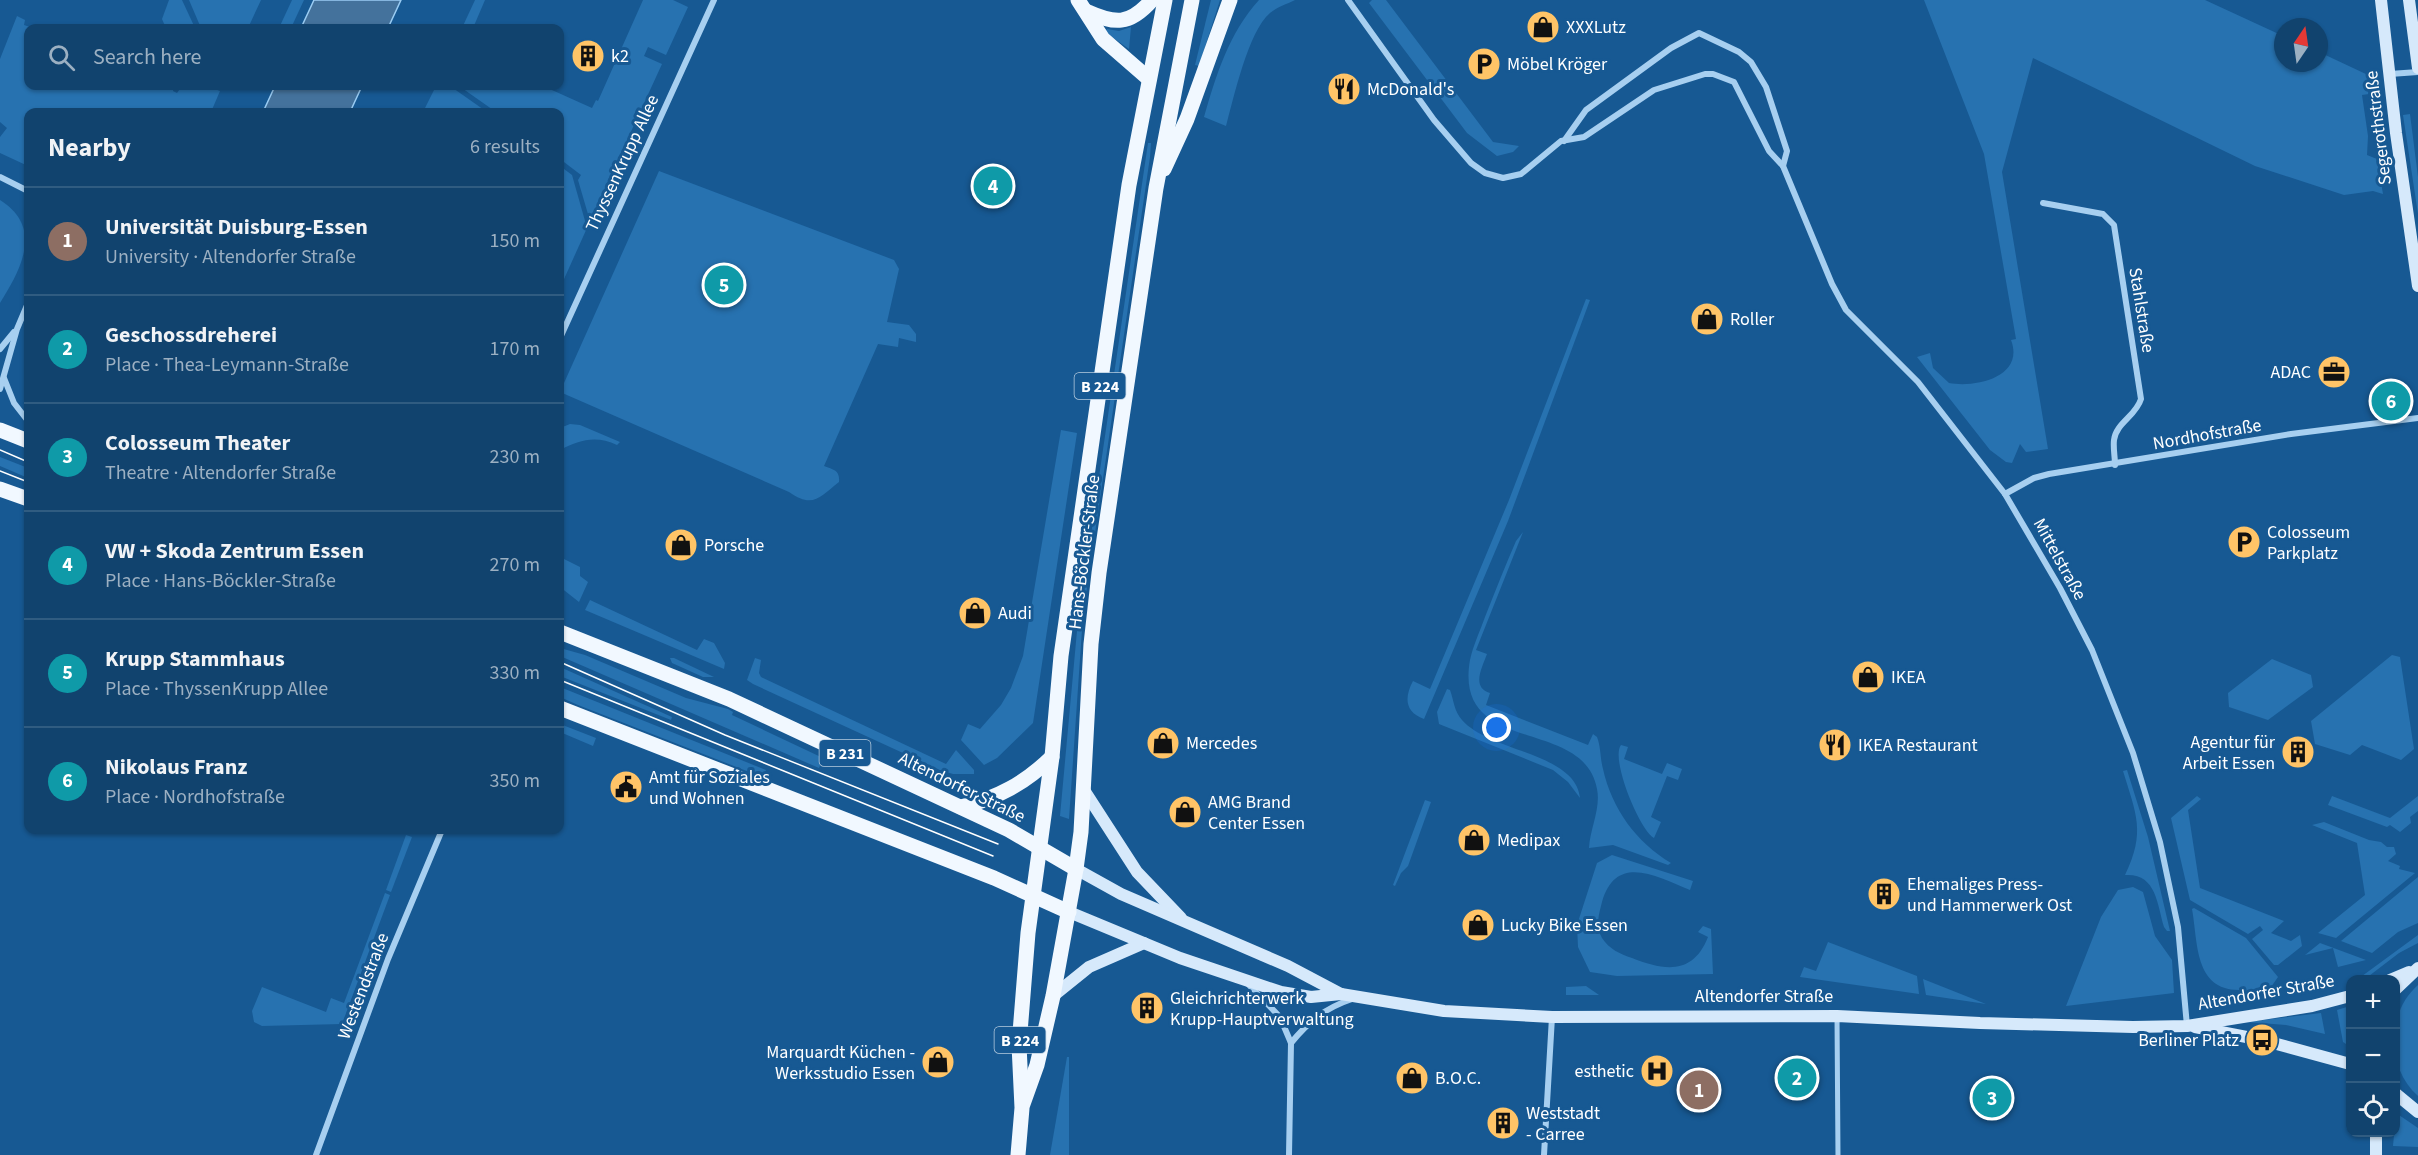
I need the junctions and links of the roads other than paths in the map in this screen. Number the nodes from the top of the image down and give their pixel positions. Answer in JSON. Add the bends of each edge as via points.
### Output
{"nodes":[{"id":1,"x":714,"y":0,"type":"edge"},
{"id":2,"x":1152,"y":0,"type":"edge"},
{"id":3,"x":1165,"y":0,"type":"edge"},
{"id":4,"x":1192,"y":0,"type":"edge"},
{"id":5,"x":1348,"y":0,"type":"edge"},
{"id":6,"x":2381,"y":0,"type":"edge"},
{"id":7,"x":1231,"y":3,"type":"edge"},
{"id":8,"x":2412,"y":4,"type":"edge"},
{"id":9,"x":1082,"y":5,"type":"edge"},
{"id":10,"x":2418,"y":70,"type":"edge"},
{"id":11,"x":2390,"y":74,"type":"junction"},
{"id":12,"x":1149,"y":79,"type":"junction"},
{"id":13,"x":1564,"y":141,"type":"junction"},
{"id":14,"x":1783,"y":166,"type":"junction"},
{"id":15,"x":0,"y":177,"type":"edge"},
{"id":16,"x":1156,"y":188,"type":"junction"},
{"id":17,"x":24,"y":190,"type":"edge"},
{"id":18,"x":2043,"y":203,"type":"dead end"},
{"id":19,"x":2418,"y":286,"type":"edge"},
{"id":20,"x":24,"y":312,"type":"edge"},
{"id":21,"x":17,"y":329,"type":"junction"},
{"id":22,"x":564,"y":329,"type":"edge"},
{"id":23,"x":0,"y":349,"type":"edge"},
{"id":24,"x":4,"y":378,"type":"junction"},
{"id":25,"x":0,"y":389,"type":"edge"},
{"id":26,"x":24,"y":416,"type":"edge"},
{"id":27,"x":2418,"y":418,"type":"edge"},
{"id":28,"x":0,"y":430,"type":"edge"},
{"id":29,"x":24,"y":439,"type":"edge"},
{"id":30,"x":2115,"y":465,"type":"junction"},
{"id":31,"x":0,"y":489,"type":"edge"},
{"id":32,"x":2005,"y":494,"type":"junction"},
{"id":33,"x":24,"y":498,"type":"edge"},
{"id":34,"x":564,"y":634,"type":"edge"},
{"id":35,"x":564,"y":710,"type":"edge"},
{"id":36,"x":1052,"y":757,"type":"junction"},
{"id":37,"x":1084,"y":790,"type":"junction"},
{"id":38,"x":961,"y":807,"type":"junction"},
{"id":39,"x":440,"y":834,"type":"edge"},
{"id":40,"x":1040,"y":848,"type":"junction"},
{"id":41,"x":1076,"y":868,"type":"junction"},
{"id":42,"x":1033,"y":895,"type":"junction"},
{"id":43,"x":1069,"y":912,"type":"junction"},
{"id":44,"x":1186,"y":924,"type":"junction"},
{"id":45,"x":1144,"y":943,"type":"junction"},
{"id":46,"x":2417,"y":969,"type":"edge"},
{"id":47,"x":2400,"y":976,"type":"edge"},
{"id":48,"x":1239,"y":979,"type":"junction"},
{"id":49,"x":2400,"y":985,"type":"edge"},
{"id":50,"x":1341,"y":994,"type":"junction"},
{"id":51,"x":1053,"y":996,"type":"junction"},
{"id":52,"x":1356,"y":997,"type":"junction"},
{"id":53,"x":2346,"y":997,"type":"edge"},
{"id":54,"x":1837,"y":1016,"type":"junction"},
{"id":55,"x":1552,"y":1017,"type":"junction"},
{"id":56,"x":2187,"y":1026,"type":"junction"},
{"id":57,"x":1290,"y":1043,"type":"junction"},
{"id":58,"x":2346,"y":1063,"type":"edge"},
{"id":59,"x":2400,"y":1097,"type":"edge"},
{"id":60,"x":1022,"y":1108,"type":"junction"},
{"id":61,"x":2418,"y":1112,"type":"edge"},
{"id":62,"x":2376,"y":1137,"type":"edge"},
{"id":63,"x":316,"y":1155,"type":"edge"},
{"id":64,"x":1018,"y":1155,"type":"edge"},
{"id":65,"x":1289,"y":1155,"type":"edge"},
{"id":66,"x":1544,"y":1155,"type":"edge"},
{"id":67,"x":1838,"y":1155,"type":"edge"},
{"id":68,"x":2376,"y":1155,"type":"edge"}],
"edges":[{"from":1,"to":22,"type":"street","name":"ThyssenKrupp Allee"},
{"from":2,"to":9,"type":"main road","via":[[1126,20],[1109,22]]},
{"from":3,"to":12,"type":"main road","name":"Hans-Böckler-Straße","number":"B 224"},
{"from":4,"to":16,"type":"main road","name":"Hans-Böckler-Straße","number":"B 224"},
{"from":5,"to":13,"type":"street","via":[[1434,120],[1470,163],[1485,173],[1503,178],[1521,174]]},
{"from":6,"to":11,"type":"main road","name":"Segerothstraße"},
{"from":7,"to":16,"type":"main road"},
{"from":8,"to":10,"type":"main road"},
{"from":9,"to":12,"type":"main road","via":[[1103,39]]},
{"from":10,"to":11,"type":"street"},
{"from":11,"to":19,"type":"main road","name":"Segerothstraße"},
{"from":12,"to":36,"type":"main road","name":"Hans-Böckler-Straße","number":"B 224","via":[[1129,185],[1061,656]]},
{"from":13,"to":14,"type":"street","via":[[1584,137],[1654,90],[1713,74],[1734,82],[1769,151]]},
{"from":13,"to":14,"type":"street","via":[[1586,110],[1671,48],[1699,33],[1751,62],[1766,87],[1787,151]]},
{"from":14,"to":32,"type":"street","name":"Mittelstraße","via":[[1846,310],[1918,382]]},
{"from":15,"to":17,"type":"street"},
{"from":16,"to":37,"type":"main road","name":"Hans-Böckler-Straße","number":"B 224","via":[[1099,573],[1091,644]]},
{"from":18,"to":30,"type":"street","name":"Stahlstraße","via":[[2103,214],[2114,225],[2141,399],[2138,410],[2118,429],[2114,439]]},
{"from":20,"to":21,"type":"street"},
{"from":21,"to":23,"type":"street"},
{"from":21,"to":24,"type":"street"},
{"from":24,"to":25,"type":"street"},
{"from":24,"to":26,"type":"street"},
{"from":27,"to":30,"type":"street","name":"Nordhofstraße","via":[[2291,434]]},
{"from":28,"to":29,"type":"main road"},
{"from":30,"to":32,"type":"street","name":"Nordhofstraße","via":[[2034,478]]},
{"from":31,"to":33,"type":"main road"},
{"from":32,"to":56,"type":"street","name":"Mittelstraße","via":[[2092,650],[2133,753],[2160,842],[2178,927]]},
{"from":34,"to":38,"type":"main road","name":"Altendorfer Straße","number":"B 231","via":[[729,699]]},
{"from":35,"to":42,"type":"main road","name":"Altendorfer Straße"},
{"from":36,"to":38,"type":"main road","via":[[1007,792]]},
{"from":36,"to":40,"type":"main road","name":"Hans-Böckler-Straße","number":"B 224"},
{"from":37,"to":41,"type":"main road","name":"Hans-Böckler-Straße","number":"B 224"},
{"from":37,"to":44,"type":"main road","via":[[1137,872]]},
{"from":38,"to":40,"type":"main road","name":"Altendorfer Straße","number":"B 231"},
{"from":39,"to":63,"type":"street","name":"Westendstraße","via":[[388,959]]},
{"from":40,"to":41,"type":"main road","name":"Altendorfer Straße","number":"B 231"},
{"from":40,"to":42,"type":"main road","name":"Hans-Böckler-Straße","number":"B 224"},
{"from":41,"to":43,"type":"main road","name":"Hans-Böckler-Straße","number":"B 224"},
{"from":41,"to":44,"type":"main road","name":"Altendorfer Straße"},
{"from":42,"to":43,"type":"main road","name":"Altendorfer Straße"},
{"from":42,"to":60,"type":"main road","name":"Hans-Böckler-Straße","number":"B 224","via":[[1019,1045]]},
{"from":43,"to":45,"type":"main road","name":"Altendorfer Straße"},
{"from":43,"to":51,"type":"main road","name":"Hans-Böckler-Straße","number":"B 224"},
{"from":44,"to":50,"type":"main road","name":"Altendorfer Straße","via":[[1288,966]]},
{"from":45,"to":48,"type":"main road","name":"Altendorfer Straße"},
{"from":45,"to":51,"type":"main road","via":[[1089,967]]},
{"from":46,"to":47,"type":"main road"},
{"from":46,"to":49,"type":"main road"},
{"from":48,"to":50,"type":"main road","name":"Altendorfer Straße","via":[[1295,995]]},
{"from":48,"to":57,"type":"street","via":[[1257,991],[1280,1017]]},
{"from":50,"to":52,"type":"main road","name":"Altendorfer Straße"},
{"from":51,"to":60,"type":"main road","name":"Hans-Böckler-Straße","number":"B 224"},
{"from":52,"to":55,"type":"main road","name":"Altendorfer Straße","via":[[1444,1011]]},
{"from":52,"to":57,"type":"street","via":[[1323,1011]]},
{"from":53,"to":56,"type":"main road","name":"Altendorfer Straße"},
{"from":54,"to":55,"type":"main road","name":"Altendorfer Straße"},
{"from":54,"to":56,"type":"main road","name":"Altendorfer Straße"},
{"from":54,"to":67,"type":"street"},
{"from":55,"to":66,"type":"street"},
{"from":56,"to":58,"type":"main road","name":"Altendorfer Straße","via":[[2262,1040]]},
{"from":57,"to":65,"type":"street"},
{"from":59,"to":61,"type":"main road"},
{"from":60,"to":64,"type":"main road","name":"Hans-Böckler-Straße","number":"B 224"},
{"from":62,"to":68,"type":"main road"}]}
